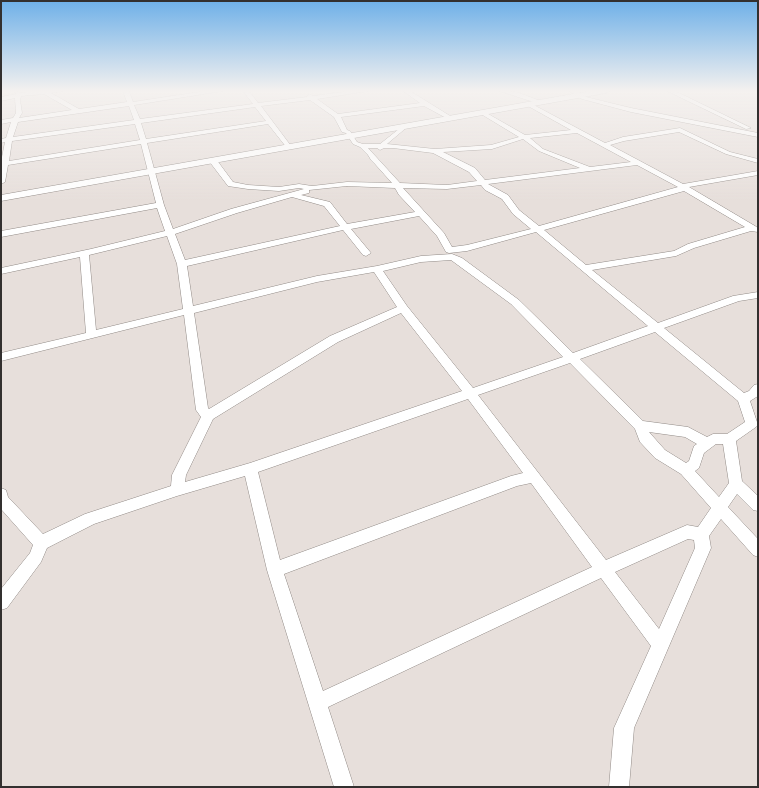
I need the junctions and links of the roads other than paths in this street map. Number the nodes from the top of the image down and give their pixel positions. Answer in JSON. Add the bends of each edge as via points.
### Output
{"nodes":[{"id":1,"x":13,"y":128,"type":"edge"},
{"id":2,"x":97,"y":128,"type":"edge"},
{"id":3,"x":140,"y":128,"type":"edge"},
{"id":4,"x":230,"y":128,"type":"edge"},
{"id":5,"x":273,"y":128,"type":"edge"},
{"id":6,"x":342,"y":128,"type":"edge"},
{"id":7,"x":399,"y":128,"type":"edge"},
{"id":8,"x":403,"y":128,"type":"edge"},
{"id":9,"x":508,"y":128,"type":"edge"},
{"id":10,"x":572,"y":128,"type":"edge"},
{"id":11,"x":675,"y":128,"type":"edge"},
{"id":12,"x":725,"y":128,"type":"edge"},
{"id":13,"x":745,"y":128,"type":"edge"},
{"id":14,"x":680,"y":130,"type":"junction"},
{"id":15,"x":578,"y":131,"type":"junction"},
{"id":16,"x":758,"y":134,"type":"edge"},
{"id":17,"x":350,"y":136,"type":"junction"},
{"id":18,"x":524,"y":137,"type":"junction"},
{"id":19,"x":9,"y":140,"type":"junction"},
{"id":20,"x":1,"y":141,"type":"edge"},
{"id":21,"x":144,"y":141,"type":"junction"},
{"id":22,"x":605,"y":145,"type":"junction"},
{"id":23,"x":362,"y":146,"type":"junction"},
{"id":24,"x":383,"y":146,"type":"junction"},
{"id":25,"x":289,"y":147,"type":"junction"},
{"id":26,"x":435,"y":151,"type":"junction"},
{"id":27,"x":371,"y":154,"type":"junction"},
{"id":28,"x":213,"y":161,"type":"junction"},
{"id":29,"x":758,"y":161,"type":"edge"},
{"id":30,"x":3,"y":163,"type":"edge"},
{"id":31,"x":638,"y":163,"type":"junction"},
{"id":32,"x":587,"y":168,"type":"junction"},
{"id":33,"x":152,"y":172,"type":"junction"},
{"id":34,"x":758,"y":172,"type":"edge"},
{"id":35,"x":1,"y":182,"type":"edge"},
{"id":36,"x":483,"y":183,"type":"junction"},
{"id":37,"x":398,"y":186,"type":"junction"},
{"id":38,"x":684,"y":187,"type":"junction"},
{"id":39,"x":312,"y":188,"type":"junction"},
{"id":40,"x":279,"y":189,"type":"junction"},
{"id":41,"x":293,"y":195,"type":"junction"},
{"id":42,"x":1,"y":198,"type":"edge"},
{"id":43,"x":160,"y":205,"type":"junction"},
{"id":44,"x":420,"y":213,"type":"junction"},
{"id":45,"x":346,"y":227,"type":"junction"},
{"id":46,"x":539,"y":229,"type":"junction"},
{"id":47,"x":755,"y":230,"type":"edge"},
{"id":48,"x":171,"y":232,"type":"junction"},
{"id":49,"x":1,"y":234,"type":"edge"},
{"id":50,"x":84,"y":253,"type":"junction"},
{"id":51,"x":366,"y":253,"type":"dead end"},
{"id":52,"x":182,"y":264,"type":"junction"},
{"id":53,"x":584,"y":268,"type":"junction"},
{"id":54,"x":377,"y":269,"type":"junction"},
{"id":55,"x":1,"y":271,"type":"edge"},
{"id":56,"x":758,"y":295,"type":"edge"},
{"id":57,"x":403,"y":308,"type":"junction"},
{"id":58,"x":188,"y":310,"type":"junction"},
{"id":59,"x":656,"y":328,"type":"junction"},
{"id":60,"x":91,"y":334,"type":"junction"},
{"id":61,"x":1,"y":357,"type":"edge"},
{"id":62,"x":572,"y":358,"type":"junction"},
{"id":63,"x":758,"y":388,"type":"edge"},
{"id":64,"x":470,"y":394,"type":"junction"},
{"id":65,"x":743,"y":399,"type":"junction"},
{"id":66,"x":208,"y":416,"type":"junction"},
{"id":67,"x":755,"y":425,"type":"edge"},
{"id":68,"x":640,"y":426,"type":"junction"},
{"id":69,"x":728,"y":439,"type":"junction"},
{"id":70,"x":708,"y":444,"type":"junction"},
{"id":71,"x":250,"y":470,"type":"junction"},
{"id":72,"x":686,"y":470,"type":"junction"},
{"id":73,"x":534,"y":477,"type":"junction"},
{"id":74,"x":736,"y":484,"type":"junction"},
{"id":75,"x":177,"y":490,"type":"junction"},
{"id":76,"x":1,"y":494,"type":"edge"},
{"id":77,"x":758,"y":505,"type":"edge"},
{"id":78,"x":720,"y":507,"type":"junction"},
{"id":79,"x":701,"y":535,"type":"junction"},
{"id":80,"x":41,"y":543,"type":"junction"},
{"id":81,"x":758,"y":550,"type":"edge"},
{"id":82,"x":604,"y":569,"type":"junction"},
{"id":83,"x":275,"y":570,"type":"junction"},
{"id":84,"x":1,"y":601,"type":"edge"},
{"id":85,"x":660,"y":644,"type":"junction"},
{"id":86,"x":316,"y":704,"type":"junction"},
{"id":87,"x":344,"y":787,"type":"edge"},
{"id":88,"x":619,"y":787,"type":"edge"}],
"edges":[{"from":1,"to":19,"type":"street"},
{"from":2,"to":19,"type":"street"},
{"from":3,"to":21,"type":"street"},
{"from":4,"to":21,"type":"street"},
{"from":5,"to":25,"type":"street"},
{"from":6,"to":17,"type":"street"},
{"from":7,"to":17,"type":"main road"},
{"from":8,"to":24,"type":"street"},
{"from":9,"to":18,"type":"street"},
{"from":10,"to":15,"type":"street"},
{"from":11,"to":14,"type":"street"},
{"from":12,"to":16,"type":"street"},
{"from":13,"to":16,"type":"street"},
{"from":14,"to":22,"type":"street","via":[[623,139]]},
{"from":14,"to":29,"type":"street","via":[[728,153]]},
{"from":15,"to":18,"type":"street"},
{"from":15,"to":22,"type":"street"},
{"from":17,"to":23,"type":"street","via":[[354,143]]},
{"from":17,"to":25,"type":"main road"},
{"from":18,"to":26,"type":"street","via":[[492,147]]},
{"from":18,"to":32,"type":"street","via":[[541,150]]},
{"from":19,"to":20,"type":"street"},
{"from":19,"to":30,"type":"street"},
{"from":21,"to":30,"type":"street"},
{"from":21,"to":33,"type":"street"},
{"from":22,"to":31,"type":"street"},
{"from":23,"to":24,"type":"street"},
{"from":23,"to":27,"type":"street"},
{"from":24,"to":26,"type":"street"},
{"from":24,"to":27,"type":"street"},
{"from":25,"to":28,"type":"main road"},
{"from":26,"to":36,"type":"street","via":[[472,170]]},
{"from":27,"to":37,"type":"street","via":[[373,160],[378,162]]},
{"from":28,"to":33,"type":"main road"},
{"from":28,"to":40,"type":"street","via":[[231,184],[248,188]]},
{"from":30,"to":35,"type":"street"},
{"from":31,"to":32,"type":"street"},
{"from":31,"to":38,"type":"street"},
{"from":32,"to":36,"type":"street"},
{"from":33,"to":42,"type":"main road"},
{"from":33,"to":43,"type":"street"},
{"from":34,"to":38,"type":"street"},
{"from":36,"to":37,"type":"street","via":[[447,187]]},
{"from":36,"to":46,"type":"street"},
{"from":37,"to":39,"type":"street","via":[[347,184]]},
{"from":37,"to":44,"type":"street"},
{"from":38,"to":46,"type":"street"},
{"from":38,"to":47,"type":"street"},
{"from":39,"to":40,"type":"street","via":[[299,186]]},
{"from":39,"to":41,"type":"street"},
{"from":40,"to":41,"type":"street"},
{"from":41,"to":45,"type":"street","via":[[327,204]]},
{"from":41,"to":48,"type":"street"},
{"from":43,"to":48,"type":"street"},
{"from":43,"to":49,"type":"street"},
{"from":44,"to":45,"type":"street"},
{"from":44,"to":46,"type":"street","via":[[441,235],[449,250],[467,248]]},
{"from":45,"to":51,"type":"street"},
{"from":45,"to":52,"type":"street"},
{"from":46,"to":53,"type":"street"},
{"from":47,"to":53,"type":"street","via":[[691,246],[676,253]]},
{"from":48,"to":50,"type":"street"},
{"from":48,"to":52,"type":"street"},
{"from":50,"to":55,"type":"street"},
{"from":50,"to":60,"type":"street"},
{"from":52,"to":58,"type":"street"},
{"from":53,"to":59,"type":"street"},
{"from":54,"to":57,"type":"street"},
{"from":54,"to":58,"type":"street","via":[[317,278]]},
{"from":54,"to":62,"type":"street","via":[[421,259],[452,257],[459,260],[515,302]]},
{"from":56,"to":59,"type":"street","via":[[737,298]]},
{"from":57,"to":64,"type":"street"},
{"from":57,"to":66,"type":"street","via":[[334,339]]},
{"from":58,"to":60,"type":"street"},
{"from":58,"to":66,"type":"street","via":[[202,410]]},
{"from":59,"to":62,"type":"street"},
{"from":59,"to":65,"type":"street"},
{"from":60,"to":61,"type":"street"},
{"from":62,"to":64,"type":"street"},
{"from":62,"to":68,"type":"street"},
{"from":63,"to":65,"type":"street"},
{"from":64,"to":71,"type":"street"},
{"from":64,"to":73,"type":"street"},
{"from":65,"to":67,"type":"street"},
{"from":66,"to":75,"type":"street","via":[[179,475]]},
{"from":67,"to":69,"type":"street"},
{"from":68,"to":70,"type":"street","via":[[688,432]]},
{"from":68,"to":72,"type":"street","via":[[645,438],[660,454]]},
{"from":69,"to":70,"type":"street","via":[[713,439]]},
{"from":69,"to":74,"type":"street"},
{"from":70,"to":72,"type":"street","via":[[698,450],[694,464]]},
{"from":71,"to":75,"type":"street"},
{"from":71,"to":83,"type":"street"},
{"from":72,"to":78,"type":"street"},
{"from":73,"to":82,"type":"street"},
{"from":73,"to":83,"type":"street","via":[[516,480]]},
{"from":74,"to":77,"type":"street"},
{"from":74,"to":78,"type":"street"},
{"from":75,"to":80,"type":"street","via":[[90,519]]},
{"from":76,"to":80,"type":"street"},
{"from":78,"to":79,"type":"street"},
{"from":78,"to":81,"type":"street"},
{"from":79,"to":82,"type":"street","via":[[687,532]]},
{"from":79,"to":85,"type":"street","via":[[703,548]]},
{"from":80,"to":84,"type":"street","via":[[36,557]]},
{"from":82,"to":85,"type":"street"},
{"from":82,"to":86,"type":"street"},
{"from":83,"to":86,"type":"street"},
{"from":85,"to":88,"type":"street","via":[[624,728]]},
{"from":86,"to":87,"type":"street"}]}
